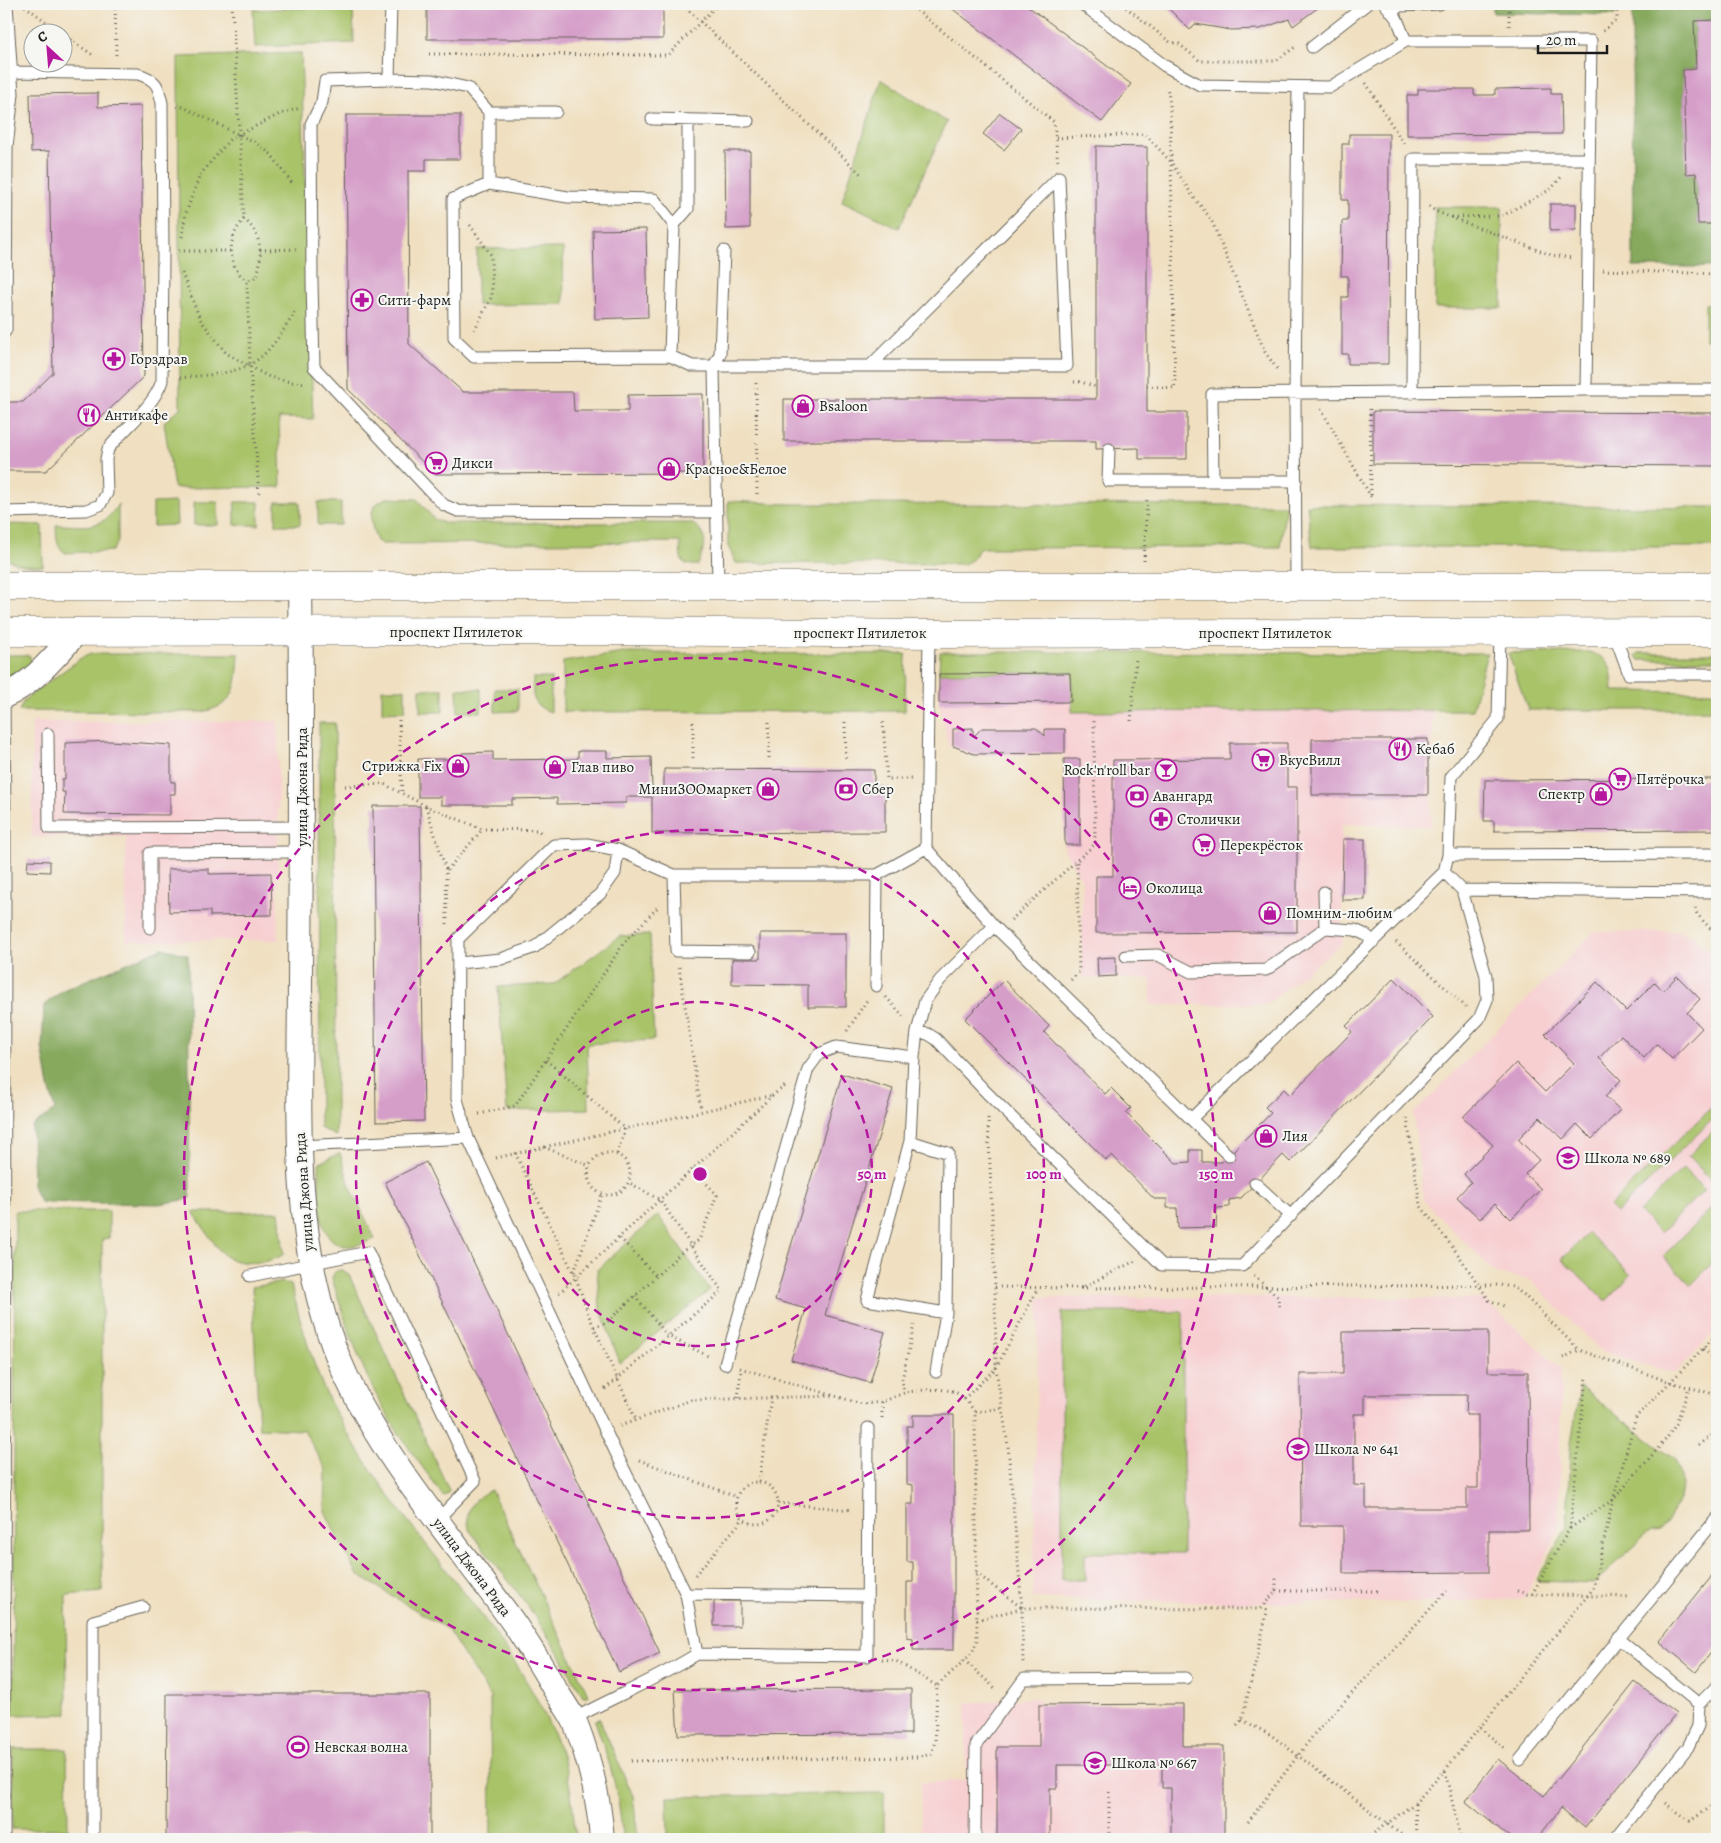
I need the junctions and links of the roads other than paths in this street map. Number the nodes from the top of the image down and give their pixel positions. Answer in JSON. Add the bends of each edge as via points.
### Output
{"nodes":[{"id":1,"x":7,"y":4,"type":"edge"},
{"id":2,"x":392,"y":4,"type":"edge"},
{"id":3,"x":1082,"y":4,"type":"edge"},
{"id":4,"x":1367,"y":4,"type":"edge"},
{"id":5,"x":1440,"y":4,"type":"edge"},
{"id":6,"x":1094,"y":7,"type":"edge"},
{"id":7,"x":1388,"y":8,"type":"edge"},
{"id":8,"x":1406,"y":41,"type":"junction"},
{"id":9,"x":1312,"y":47,"type":"road end"},
{"id":10,"x":12,"y":72,"type":"junction"},
{"id":11,"x":389,"y":79,"type":"junction"},
{"id":12,"x":1298,"y":87,"type":"junction"},
{"id":13,"x":489,"y":112,"type":"junction"},
{"id":14,"x":556,"y":112,"type":"dead end"},
{"id":15,"x":652,"y":119,"type":"dead end"},
{"id":16,"x":688,"y":120,"type":"junction"},
{"id":17,"x":748,"y":121,"type":"dead end"},
{"id":18,"x":6,"y":147,"type":"edge"},
{"id":19,"x":1589,"y":159,"type":"junction"},
{"id":20,"x":489,"y":184,"type":"junction"},
{"id":21,"x":674,"y":225,"type":"junction"},
{"id":22,"x":724,"y":251,"type":"dead end"},
{"id":23,"x":4,"y":333,"type":"edge"},
{"id":24,"x":670,"y":356,"type":"junction"},
{"id":25,"x":871,"y":365,"type":"junction"},
{"id":26,"x":714,"y":366,"type":"junction"},
{"id":27,"x":1586,"y":390,"type":"junction"},
{"id":28,"x":1717,"y":390,"type":"edge"},
{"id":29,"x":1412,"y":393,"type":"junction"},
{"id":30,"x":1295,"y":394,"type":"junction"},
{"id":31,"x":1108,"y":449,"type":"dead end"},
{"id":32,"x":1213,"y":481,"type":"junction"},
{"id":33,"x":1296,"y":481,"type":"junction"},
{"id":34,"x":4,"y":512,"type":"edge"},
{"id":35,"x":717,"y":512,"type":"junction"},
{"id":36,"x":4,"y":585,"type":"edge"},
{"id":37,"x":300,"y":585,"type":"junction"},
{"id":38,"x":718,"y":585,"type":"junction"},
{"id":39,"x":1296,"y":586,"type":"junction"},
{"id":40,"x":1717,"y":586,"type":"edge"},
{"id":41,"x":4,"y":632,"type":"edge"},
{"id":42,"x":77,"y":632,"type":"junction"},
{"id":43,"x":301,"y":632,"type":"junction"},
{"id":44,"x":1717,"y":632,"type":"edge"},
{"id":45,"x":1500,"y":633,"type":"junction"},
{"id":46,"x":1614,"y":633,"type":"junction"},
{"id":47,"x":928,"y":634,"type":"junction"},
{"id":48,"x":1717,"y":674,"type":"edge"},
{"id":49,"x":4,"y":696,"type":"edge"},
{"id":50,"x":48,"y":734,"type":"dead end"},
{"id":51,"x":302,"y":827,"type":"junction"},
{"id":52,"x":926,"y":848,"type":"junction"},
{"id":53,"x":618,"y":850,"type":"junction"},
{"id":54,"x":301,"y":852,"type":"junction"},
{"id":55,"x":1717,"y":854,"type":"edge"},
{"id":56,"x":1448,"y":855,"type":"junction"},
{"id":57,"x":1444,"y":872,"type":"junction"},
{"id":58,"x":674,"y":875,"type":"junction"},
{"id":59,"x":877,"y":875,"type":"junction"},
{"id":60,"x":1462,"y":890,"type":"junction"},
{"id":61,"x":1324,"y":892,"type":"dead end"},
{"id":62,"x":1717,"y":892,"type":"edge"},
{"id":63,"x":994,"y":926,"type":"junction"},
{"id":64,"x":150,"y":928,"type":"dead end"},
{"id":65,"x":1326,"y":928,"type":"junction"},
{"id":66,"x":1373,"y":942,"type":"junction"},
{"id":67,"x":750,"y":952,"type":"dead end"},
{"id":68,"x":1126,"y":956,"type":"dead end"},
{"id":69,"x":458,"y":963,"type":"junction"},
{"id":70,"x":876,"y":986,"type":"road end"},
{"id":71,"x":917,"y":1032,"type":"junction"},
{"id":72,"x":914,"y":1057,"type":"junction"},
{"id":73,"x":4,"y":1089,"type":"edge"},
{"id":74,"x":1191,"y":1119,"type":"junction"},
{"id":75,"x":468,"y":1138,"type":"junction"},
{"id":76,"x":910,"y":1141,"type":"junction"},
{"id":77,"x":299,"y":1146,"type":"junction"},
{"id":78,"x":1229,"y":1156,"type":"dead end"},
{"id":79,"x":1256,"y":1183,"type":"dead end"},
{"id":80,"x":1291,"y":1216,"type":"junction"},
{"id":81,"x":310,"y":1263,"type":"junction"},
{"id":82,"x":250,"y":1276,"type":"dead end"},
{"id":83,"x":946,"y":1313,"type":"junction"},
{"id":84,"x":725,"y":1364,"type":"road end"},
{"id":85,"x":936,"y":1372,"type":"dead end"},
{"id":86,"x":868,"y":1428,"type":"dead end"},
{"id":87,"x":1717,"y":1518,"type":"edge"},
{"id":88,"x":436,"y":1521,"type":"junction"},
{"id":89,"x":685,"y":1591,"type":"junction"},
{"id":90,"x":867,"y":1596,"type":"junction"},
{"id":91,"x":143,"y":1607,"type":"dead end"},
{"id":92,"x":1618,"y":1638,"type":"junction"},
{"id":93,"x":697,"y":1654,"type":"junction"},
{"id":94,"x":1186,"y":1678,"type":"dead end"},
{"id":95,"x":1717,"y":1686,"type":"edge"},
{"id":96,"x":1699,"y":1704,"type":"junction"},
{"id":97,"x":573,"y":1719,"type":"junction"},
{"id":98,"x":4,"y":1733,"type":"edge"},
{"id":99,"x":1520,"y":1760,"type":"road end"},
{"id":100,"x":4,"y":1839,"type":"edge"},
{"id":101,"x":93,"y":1839,"type":"edge"},
{"id":102,"x":602,"y":1839,"type":"edge"},
{"id":103,"x":975,"y":1839,"type":"edge"},
{"id":104,"x":1614,"y":1839,"type":"edge"}],
"edges":[{"from":1,"to":10,"type":"lane"},
{"from":2,"to":11,"type":"lane"},
{"from":3,"to":6,"type":"lane"},
{"from":4,"to":9,"type":"lane"},
{"from":5,"to":7,"type":"lane"},
{"from":6,"to":12,"type":"lane","via":[[1164,66],[1200,85]]},
{"from":7,"to":8,"type":"lane","via":[[1397,18]]},
{"from":8,"to":12,"type":"lane","via":[[1330,87]]},
{"from":8,"to":19,"type":"lane","via":[[1591,41]]},
{"from":10,"to":18,"type":"lane","via":[[13,94]]},
{"from":10,"to":34,"type":"lane","via":[[138,74],[150,78],[158,86],[162,104],[162,381],[152,400],[108,450],[107,493],[100,505],[86,510]]},
{"from":11,"to":13,"type":"lane","via":[[432,80],[468,88]]},
{"from":11,"to":35,"type":"lane","via":[[325,81],[322,102],[311,124],[314,367],[430,491],[444,505],[458,511]]},
{"from":12,"to":30,"type":"lane"},
{"from":13,"to":14,"type":"lane"},
{"from":13,"to":20,"type":"lane"},
{"from":15,"to":16,"type":"lane"},
{"from":16,"to":17,"type":"lane"},
{"from":16,"to":21,"type":"lane","via":[[688,209]]},
{"from":18,"to":23,"type":"lane"},
{"from":19,"to":27,"type":"lane"},
{"from":19,"to":29,"type":"lane","via":[[1413,159]]},
{"from":20,"to":21,"type":"lane","via":[[568,196],[654,199]]},
{"from":20,"to":24,"type":"lane","via":[[453,199],[454,338],[474,357]]},
{"from":21,"to":24,"type":"lane"},
{"from":22,"to":26,"type":"lane","via":[[720,354]]},
{"from":24,"to":26,"type":"lane","via":[[692,366]]},
{"from":25,"to":25,"type":"lane","via":[[1067,366],[1059,177]]},
{"from":25,"to":26,"type":"lane"},
{"from":26,"to":35,"type":"lane"},
{"from":27,"to":28,"type":"lane"},
{"from":27,"to":29,"type":"lane"},
{"from":29,"to":30,"type":"lane"},
{"from":30,"to":32,"type":"lane","via":[[1212,394]]},
{"from":30,"to":33,"type":"lane"},
{"from":31,"to":32,"type":"lane","via":[[1108,481]]},
{"from":32,"to":33,"type":"lane"},
{"from":33,"to":39,"type":"lane"},
{"from":35,"to":38,"type":"lane"},
{"from":36,"to":37,"type":"street"},
{"from":37,"to":38,"type":"street"},
{"from":37,"to":43,"type":"street","name":"улица Джона Рида"},
{"from":38,"to":39,"type":"street"},
{"from":39,"to":40,"type":"street"},
{"from":41,"to":42,"type":"street","name":"проспект Пятилеток"},
{"from":42,"to":43,"type":"street","name":"проспект Пятилеток"},
{"from":42,"to":49,"type":"street","via":[[20,689]]},
{"from":43,"to":47,"type":"street","name":"проспект Пятилеток"},
{"from":43,"to":51,"type":"street","name":"улица Джона Рида"},
{"from":44,"to":46,"type":"street","name":"проспект Пятилеток"},
{"from":45,"to":46,"type":"street","name":"проспект Пятилеток"},
{"from":45,"to":47,"type":"street","name":"проспект Пятилеток"},
{"from":45,"to":56,"type":"lane","via":[[1498,719],[1451,777]]},
{"from":46,"to":48,"type":"lane","via":[[1629,674]]},
{"from":47,"to":52,"type":"lane"},
{"from":49,"to":73,"type":"lane"},
{"from":50,"to":51,"type":"lane","via":[[49,828]]},
{"from":51,"to":54,"type":"street","name":"улица Джона Рида"},
{"from":52,"to":59,"type":"lane"},
{"from":52,"to":63,"type":"lane"},
{"from":53,"to":58,"type":"lane"},
{"from":53,"to":69,"type":"lane","via":[[615,873],[600,894],[535,947],[501,959]]},
{"from":53,"to":69,"type":"lane","via":[[587,844],[554,844],[458,939]]},
{"from":54,"to":64,"type":"lane","via":[[150,853]]},
{"from":54,"to":77,"type":"street","name":"улица Джона Рида"},
{"from":55,"to":56,"type":"lane"},
{"from":56,"to":57,"type":"lane"},
{"from":57,"to":60,"type":"lane"},
{"from":57,"to":66,"type":"lane"},
{"from":58,"to":59,"type":"lane"},
{"from":58,"to":67,"type":"lane","via":[[676,951]]},
{"from":59,"to":70,"type":"lane"},
{"from":60,"to":62,"type":"lane"},
{"from":60,"to":80,"type":"lane","via":[[1486,976],[1487,1000],[1479,1019]]},
{"from":61,"to":65,"type":"lane"},
{"from":63,"to":71,"type":"lane","via":[[940,980],[925,1001]]},
{"from":63,"to":74,"type":"lane"},
{"from":65,"to":66,"type":"lane","via":[[1355,930]]},
{"from":65,"to":68,"type":"lane","via":[[1266,970],[1192,972],[1158,955]]},
{"from":66,"to":74,"type":"lane"},
{"from":69,"to":75,"type":"lane","via":[[457,1099]]},
{"from":71,"to":72,"type":"lane"},
{"from":71,"to":80,"type":"lane","via":[[936,1039],[1162,1265],[1242,1266]]},
{"from":72,"to":76,"type":"lane"},
{"from":72,"to":84,"type":"lane","via":[[836,1048],[819,1054],[808,1069]]},
{"from":73,"to":98,"type":"lane"},
{"from":74,"to":78,"type":"lane"},
{"from":75,"to":77,"type":"lane"},
{"from":75,"to":89,"type":"lane","via":[[589,1397]]},
{"from":76,"to":83,"type":"lane","via":[[948,1153]]},
{"from":76,"to":83,"type":"lane","via":[[867,1300]]},
{"from":77,"to":81,"type":"street","name":"улица Джона Рида","via":[[304,1227]]},
{"from":79,"to":80,"type":"lane"},
{"from":81,"to":82,"type":"lane"},
{"from":81,"to":88,"type":"street","name":"улица Джона Рида","via":[[328,1332],[346,1377],[369,1421]]},
{"from":81,"to":88,"type":"lane","via":[[368,1252],[475,1482]]},
{"from":83,"to":85,"type":"lane"},
{"from":86,"to":90,"type":"lane"},
{"from":87,"to":92,"type":"lane"},
{"from":88,"to":97,"type":"street","name":"улица Джона Рида","via":[[527,1642]]},
{"from":89,"to":90,"type":"lane"},
{"from":89,"to":93,"type":"lane"},
{"from":90,"to":93,"type":"lane","via":[[866,1656]]},
{"from":91,"to":101,"type":"lane","via":[[93,1621]]},
{"from":92,"to":96,"type":"lane"},
{"from":92,"to":99,"type":"lane"},
{"from":93,"to":97,"type":"lane","via":[[670,1671]]},
{"from":94,"to":103,"type":"lane","via":[[1024,1679],[976,1745]]},
{"from":95,"to":96,"type":"lane"},
{"from":96,"to":104,"type":"lane","via":[[1698,1726],[1688,1746]]},
{"from":97,"to":102,"type":"street","name":"улица Джона Рида","via":[[589,1762]]},
{"from":98,"to":100,"type":"lane"}]}
